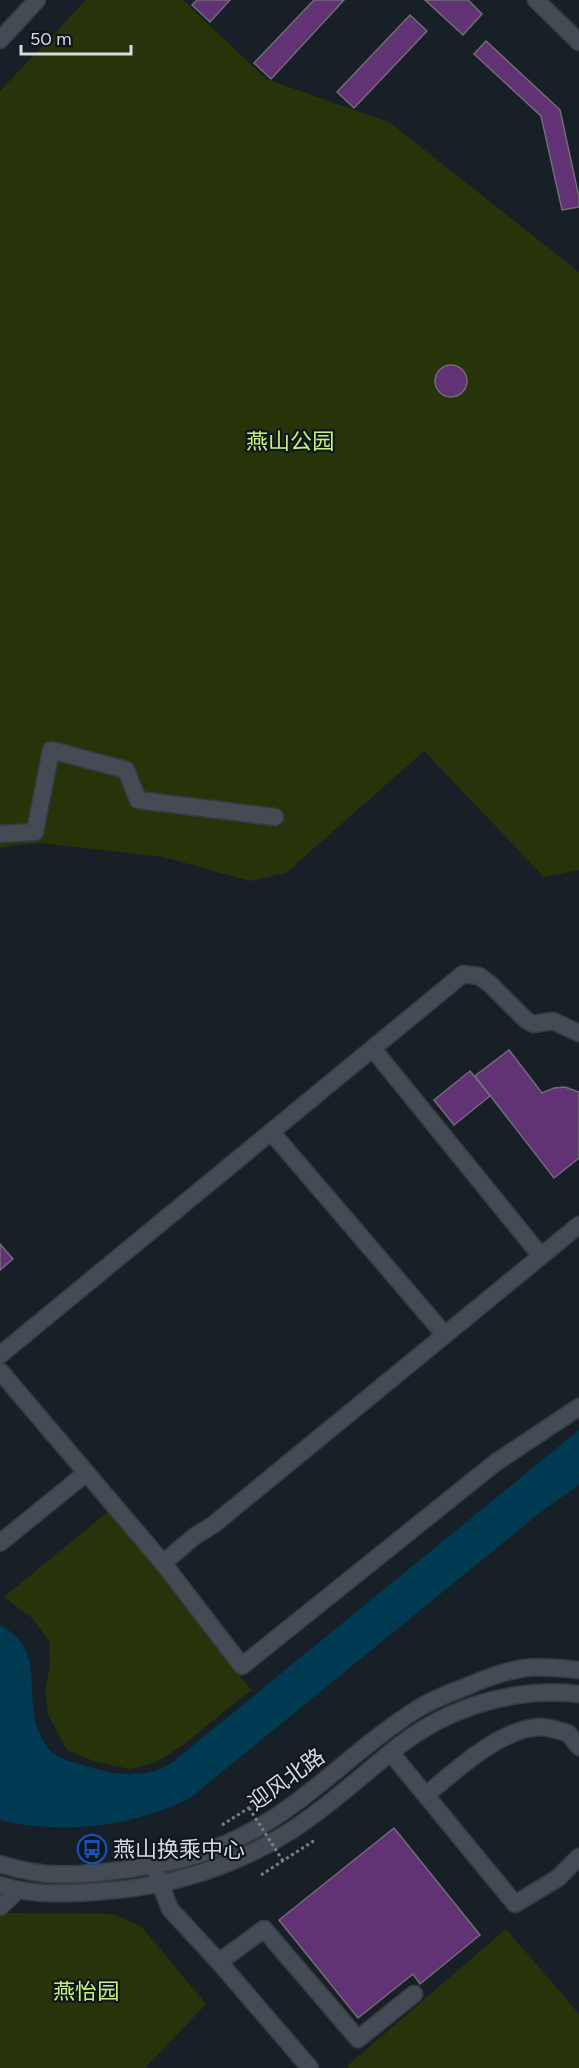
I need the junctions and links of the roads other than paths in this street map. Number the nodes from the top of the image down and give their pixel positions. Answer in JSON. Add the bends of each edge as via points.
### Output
{"nodes":[{"id":1,"x":38,"y":0,"type":"edge"},
{"id":2,"x":536,"y":0,"type":"edge"},
{"id":3,"x":0,"y":40,"type":"edge"},
{"id":4,"x":579,"y":42,"type":"edge"},
{"id":5,"x":275,"y":817,"type":"dead end"},
{"id":6,"x":0,"y":834,"type":"edge"},
{"id":7,"x":579,"y":1033,"type":"edge"},
{"id":8,"x":373,"y":1049,"type":"junction"},
{"id":9,"x":272,"y":1133,"type":"junction"},
{"id":10,"x":579,"y":1225,"type":"edge"},
{"id":11,"x":541,"y":1256,"type":"junction"},
{"id":12,"x":445,"y":1335,"type":"junction"},
{"id":13,"x":0,"y":1355,"type":"edge"},
{"id":14,"x":0,"y":1371,"type":"edge"},
{"id":15,"x":579,"y":1407,"type":"edge"},
{"id":16,"x":87,"y":1473,"type":"junction"},
{"id":17,"x":0,"y":1543,"type":"edge"},
{"id":18,"x":163,"y":1563,"type":"junction"},
{"id":19,"x":579,"y":1670,"type":"edge"},
{"id":20,"x":579,"y":1694,"type":"edge"},
{"id":21,"x":579,"y":1747,"type":"edge"},
{"id":22,"x":391,"y":1753,"type":"junction"},
{"id":23,"x":426,"y":1795,"type":"junction"},
{"id":24,"x":579,"y":1857,"type":"edge"},
{"id":25,"x":0,"y":1864,"type":"edge"},
{"id":26,"x":154,"y":1866,"type":"junction"},
{"id":27,"x":160,"y":1884,"type":"junction"},
{"id":28,"x":0,"y":1885,"type":"edge"},
{"id":29,"x":18,"y":1890,"type":"junction"},
{"id":30,"x":0,"y":1907,"type":"edge"},
{"id":31,"x":219,"y":1962,"type":"junction"},
{"id":32,"x":414,"y":1994,"type":"dead end"},
{"id":33,"x":310,"y":2068,"type":"edge"}],
"edges":[{"from":1,"to":3,"type":"street"},
{"from":2,"to":4,"type":"street"},
{"from":5,"to":6,"type":"street","via":[[138,800],[126,770],[51,750],[35,832]]},
{"from":7,"to":8,"type":"street","via":[[554,1021],[533,1024],[485,980],[463,974]]},
{"from":8,"to":9,"type":"street"},
{"from":8,"to":11,"type":"street"},
{"from":9,"to":12,"type":"street"},
{"from":9,"to":13,"type":"street"},
{"from":10,"to":11,"type":"street"},
{"from":11,"to":12,"type":"street"},
{"from":12,"to":18,"type":"street"},
{"from":14,"to":16,"type":"street"},
{"from":15,"to":18,"type":"street","via":[[495,1463],[242,1666]]},
{"from":16,"to":17,"type":"street"},
{"from":16,"to":18,"type":"street"},
{"from":19,"to":26,"type":"street","name":"迎风北路","via":[[525,1668],[490,1676],[453,1692],[389,1729],[258,1828],[211,1852]]},
{"from":20,"to":22,"type":"street","name":"迎风北路","via":[[535,1693],[495,1699],[430,1725]]},
{"from":21,"to":23,"type":"street","via":[[568,1733],[540,1727],[509,1735]]},
{"from":22,"to":23,"type":"street"},
{"from":22,"to":27,"type":"street","name":"迎风北路","via":[[291,1831],[230,1863]]},
{"from":23,"to":24,"type":"street","via":[[515,1904],[558,1878]]},
{"from":25,"to":26,"type":"street","name":"迎风北路","via":[[54,1875]]},
{"from":26,"to":27,"type":"street"},
{"from":27,"to":29,"type":"street","name":"迎风北路","via":[[79,1893]]},
{"from":27,"to":31,"type":"street","via":[[170,1909]]},
{"from":28,"to":29,"type":"street","name":"迎风北路"},
{"from":29,"to":30,"type":"street"},
{"from":31,"to":32,"type":"street","via":[[264,1929],[358,2039]]},
{"from":31,"to":33,"type":"street"}]}
